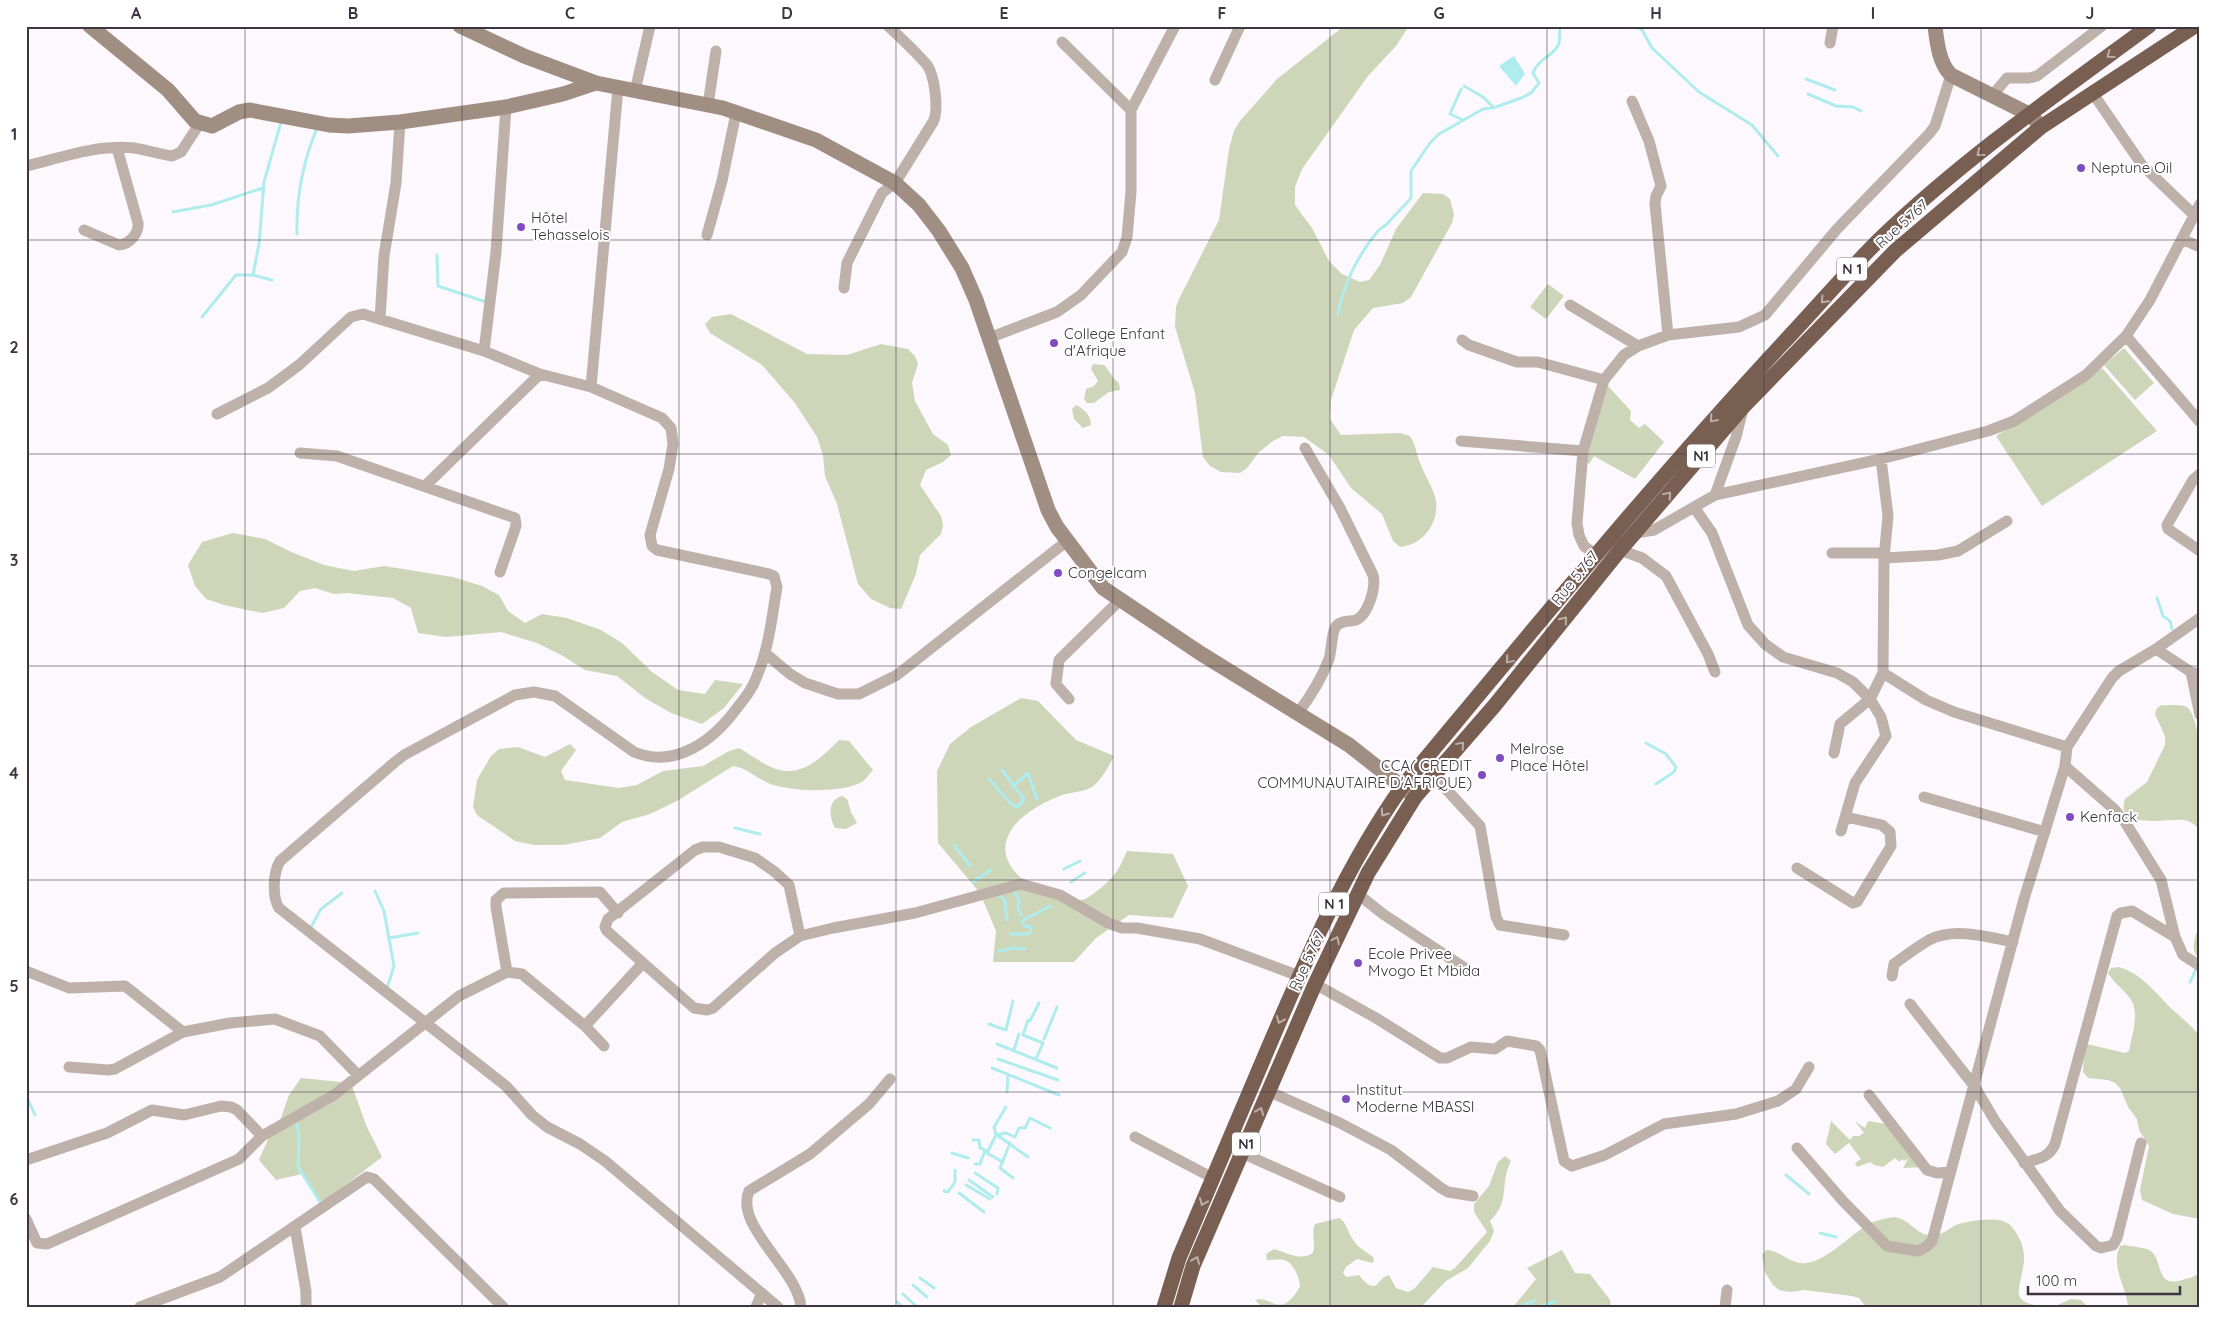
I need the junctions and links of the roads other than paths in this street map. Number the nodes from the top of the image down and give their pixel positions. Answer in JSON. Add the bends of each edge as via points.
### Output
{"nodes":[{"id":1,"x":90,"y":26,"type":"edge"},
{"id":2,"x":460,"y":26,"type":"edge"},
{"id":3,"x":650,"y":26,"type":"edge"},
{"id":4,"x":1175,"y":26,"type":"edge"},
{"id":5,"x":1240,"y":26,"type":"edge"},
{"id":6,"x":1833,"y":26,"type":"edge"},
{"id":7,"x":1934,"y":26,"type":"edge"},
{"id":8,"x":2102,"y":26,"type":"edge"},
{"id":9,"x":2149,"y":26,"type":"edge"},
{"id":10,"x":2195,"y":26,"type":"edge"},
{"id":11,"x":895,"y":29,"type":"edge"},
{"id":12,"x":1062,"y":42,"type":"dead end"},
{"id":13,"x":1830,"y":43,"type":"dead end"},
{"id":14,"x":716,"y":51,"type":"dead end"},
{"id":15,"x":1951,"y":75,"type":"junction"},
{"id":16,"x":1215,"y":80,"type":"dead end"},
{"id":17,"x":596,"y":83,"type":"junction"},
{"id":18,"x":618,"y":88,"type":"junction"},
{"id":19,"x":635,"y":91,"type":"junction"},
{"id":20,"x":2092,"y":92,"type":"junction"},
{"id":21,"x":1992,"y":96,"type":"junction"},
{"id":22,"x":1632,"y":100,"type":"dead end"},
{"id":23,"x":708,"y":105,"type":"junction"},
{"id":24,"x":506,"y":107,"type":"junction"},
{"id":25,"x":1131,"y":110,"type":"junction"},
{"id":26,"x":736,"y":112,"type":"junction"},
{"id":27,"x":2029,"y":114,"type":"junction"},
{"id":28,"x":400,"y":122,"type":"junction"},
{"id":29,"x":200,"y":123,"type":"junction"},
{"id":30,"x":2041,"y":127,"type":"junction"},
{"id":31,"x":116,"y":148,"type":"junction"},
{"id":32,"x":26,"y":166,"type":"edge"},
{"id":33,"x":894,"y":183,"type":"junction"},
{"id":34,"x":2197,"y":209,"type":"edge"},
{"id":35,"x":84,"y":230,"type":"dead end"},
{"id":36,"x":707,"y":235,"type":"dead end"},
{"id":37,"x":2182,"y":239,"type":"junction"},
{"id":38,"x":2200,"y":247,"type":"edge"},
{"id":39,"x":844,"y":288,"type":"dead end"},
{"id":40,"x":1570,"y":305,"type":"dead end"},
{"id":41,"x":380,"y":319,"type":"junction"},
{"id":42,"x":1668,"y":335,"type":"junction"},
{"id":43,"x":2126,"y":336,"type":"junction"},
{"id":44,"x":989,"y":338,"type":"junction"},
{"id":45,"x":1462,"y":340,"type":"dead end"},
{"id":46,"x":1638,"y":346,"type":"junction"},
{"id":47,"x":484,"y":351,"type":"junction"},
{"id":48,"x":540,"y":374,"type":"junction"},
{"id":49,"x":1604,"y":380,"type":"junction"},
{"id":50,"x":591,"y":387,"type":"junction"},
{"id":51,"x":1743,"y":407,"type":"junction"},
{"id":52,"x":217,"y":414,"type":"dead end"},
{"id":53,"x":2200,"y":422,"type":"edge"},
{"id":54,"x":1461,"y":441,"type":"dead end"},
{"id":55,"x":1305,"y":448,"type":"dead end"},
{"id":56,"x":1584,"y":452,"type":"junction"},
{"id":57,"x":300,"y":453,"type":"dead end"},
{"id":58,"x":1881,"y":459,"type":"junction"},
{"id":59,"x":2200,"y":474,"type":"edge"},
{"id":60,"x":425,"y":486,"type":"junction"},
{"id":61,"x":1715,"y":495,"type":"junction"},
{"id":62,"x":1694,"y":507,"type":"junction"},
{"id":63,"x":2007,"y":522,"type":"dead end"},
{"id":64,"x":1636,"y":533,"type":"junction"},
{"id":65,"x":1067,"y":542,"type":"junction"},
{"id":66,"x":1620,"y":550,"type":"junction"},
{"id":67,"x":2200,"y":551,"type":"edge"},
{"id":68,"x":1832,"y":553,"type":"dead end"},
{"id":69,"x":1596,"y":555,"type":"junction"},
{"id":70,"x":1884,"y":555,"type":"junction"},
{"id":71,"x":500,"y":572,"type":"dead end"},
{"id":72,"x":1120,"y":600,"type":"junction"},
{"id":73,"x":2200,"y":618,"type":"edge"},
{"id":74,"x":2156,"y":649,"type":"junction"},
{"id":75,"x":765,"y":653,"type":"junction"},
{"id":76,"x":1715,"y":672,"type":"dead end"},
{"id":77,"x":1883,"y":673,"type":"junction"},
{"id":78,"x":2195,"y":673,"type":"edge"},
{"id":79,"x":1069,"y":699,"type":"dead end"},
{"id":80,"x":1870,"y":699,"type":"junction"},
{"id":81,"x":1298,"y":713,"type":"junction"},
{"id":82,"x":2200,"y":715,"type":"edge"},
{"id":83,"x":2066,"y":748,"type":"junction"},
{"id":84,"x":1834,"y":753,"type":"dead end"},
{"id":85,"x":2065,"y":766,"type":"junction"},
{"id":86,"x":1434,"y":776,"type":"junction"},
{"id":87,"x":1402,"y":787,"type":"junction"},
{"id":88,"x":1415,"y":797,"type":"junction"},
{"id":89,"x":1924,"y":797,"type":"dead end"},
{"id":90,"x":1846,"y":818,"type":"junction"},
{"id":91,"x":1842,"y":831,"type":"dead end"},
{"id":92,"x":2045,"y":832,"type":"junction"},
{"id":93,"x":1797,"y":868,"type":"dead end"},
{"id":94,"x":1358,"y":894,"type":"junction"},
{"id":95,"x":618,"y":912,"type":"junction"},
{"id":96,"x":1564,"y":935,"type":"dead end"},
{"id":97,"x":800,"y":936,"type":"junction"},
{"id":98,"x":2175,"y":937,"type":"junction"},
{"id":99,"x":2013,"y":942,"type":"junction"},
{"id":100,"x":642,"y":964,"type":"junction"},
{"id":101,"x":2200,"y":966,"type":"edge"},
{"id":102,"x":26,"y":971,"type":"edge"},
{"id":103,"x":507,"y":972,"type":"junction"},
{"id":104,"x":1471,"y":972,"type":"dead end"},
{"id":105,"x":1299,"y":976,"type":"junction"},
{"id":106,"x":1892,"y":976,"type":"dead end"},
{"id":107,"x":1315,"y":984,"type":"junction"},
{"id":108,"x":1910,"y":1004,"type":"dead end"},
{"id":109,"x":424,"y":1023,"type":"junction"},
{"id":110,"x":585,"y":1026,"type":"junction"},
{"id":111,"x":183,"y":1032,"type":"junction"},
{"id":112,"x":604,"y":1046,"type":"dead end"},
{"id":113,"x":69,"y":1067,"type":"dead end"},
{"id":114,"x":1809,"y":1067,"type":"dead end"},
{"id":115,"x":358,"y":1075,"type":"junction"},
{"id":116,"x":890,"y":1080,"type":"dead end"},
{"id":117,"x":1975,"y":1087,"type":"junction"},
{"id":118,"x":1268,"y":1092,"type":"junction"},
{"id":119,"x":1869,"y":1094,"type":"dead end"},
{"id":120,"x":262,"y":1136,"type":"junction"},
{"id":121,"x":1134,"y":1137,"type":"dead end"},
{"id":122,"x":2141,"y":1143,"type":"dead end"},
{"id":123,"x":1797,"y":1148,"type":"dead end"},
{"id":124,"x":1242,"y":1153,"type":"junction"},
{"id":125,"x":26,"y":1160,"type":"edge"},
{"id":126,"x":2024,"y":1163,"type":"junction"},
{"id":127,"x":1950,"y":1172,"type":"junction"},
{"id":128,"x":1213,"y":1178,"type":"junction"},
{"id":129,"x":1473,"y":1196,"type":"dead end"},
{"id":130,"x":1340,"y":1197,"type":"dead end"},
{"id":131,"x":26,"y":1219,"type":"edge"},
{"id":132,"x":295,"y":1227,"type":"junction"},
{"id":133,"x":1727,"y":1290,"type":"dead end"},
{"id":134,"x":762,"y":1293,"type":"junction"},
{"id":135,"x":1164,"y":1306,"type":"edge"},
{"id":136,"x":140,"y":1307,"type":"edge"},
{"id":137,"x":306,"y":1307,"type":"edge"},
{"id":138,"x":503,"y":1307,"type":"edge"},
{"id":139,"x":756,"y":1307,"type":"edge"},
{"id":140,"x":778,"y":1307,"type":"edge"},
{"id":141,"x":801,"y":1307,"type":"edge"},
{"id":142,"x":1181,"y":1307,"type":"edge"},
{"id":143,"x":1725,"y":1307,"type":"edge"}],
"edges":[{"from":1,"to":29,"type":"main road","via":[[168,90]]},
{"from":2,"to":17,"type":"main road","via":[[524,56]]},
{"from":3,"to":19,"type":"street"},
{"from":4,"to":25,"type":"street"},
{"from":5,"to":16,"type":"street"},
{"from":6,"to":13,"type":"street"},
{"from":7,"to":15,"type":"main road","via":[[1945,69]]},
{"from":8,"to":21,"type":"street","via":[[2038,76],[2007,78]]},
{"from":9,"to":27,"type":"highway","number":"N 1","one_way":true},
{"from":10,"to":20,"type":"highway","name":"Rue 5.767","number":"N1"},
{"from":11,"to":33,"type":"street","via":[[930,70],[937,106],[933,122]]},
{"from":12,"to":25,"type":"street"},
{"from":14,"to":23,"type":"street"},
{"from":15,"to":21,"type":"main road"},
{"from":15,"to":42,"type":"street","via":[[1935,126],[1929,134],[1837,229],[1764,315],[1739,327]]},
{"from":17,"to":18,"type":"main road"},
{"from":17,"to":24,"type":"main road"},
{"from":18,"to":19,"type":"main road"},
{"from":18,"to":50,"type":"street"},
{"from":19,"to":23,"type":"main road"},
{"from":20,"to":30,"type":"highway","name":"Rue 5.767","number":"N1"},
{"from":20,"to":34,"type":"street","via":[[2142,165]]},
{"from":21,"to":27,"type":"main road"},
{"from":22,"to":42,"type":"street","via":[[1661,186],[1656,204]]},
{"from":23,"to":26,"type":"main road"},
{"from":24,"to":28,"type":"main road"},
{"from":24,"to":47,"type":"street","via":[[496,252]]},
{"from":25,"to":44,"type":"street","via":[[1131,192],[1122,252],[1081,295],[1057,312]]},
{"from":26,"to":33,"type":"main road","via":[[804,135]]},
{"from":26,"to":36,"type":"street"},
{"from":27,"to":30,"type":"main road"},
{"from":27,"to":69,"type":"highway","number":"N 1","one_way":true,"via":[[1883,237],[1724,406]]},
{"from":28,"to":29,"type":"main road","via":[[339,126],[250,110],[212,126]]},
{"from":28,"to":41,"type":"street"},
{"from":29,"to":31,"type":"street","via":[[177,155]]},
{"from":30,"to":51,"type":"highway","name":"Rue 5.767","number":"N1","via":[[1895,251]]},
{"from":31,"to":32,"type":"street","via":[[77,153]]},
{"from":31,"to":35,"type":"street","via":[[138,223],[136,234],[120,246]]},
{"from":33,"to":39,"type":"street","via":[[882,193],[851,254]]},
{"from":33,"to":44,"type":"main road","via":[[919,205],[962,268]]},
{"from":34,"to":37,"type":"street"},
{"from":37,"to":38,"type":"street"},
{"from":37,"to":43,"type":"street","via":[[2150,300]]},
{"from":40,"to":46,"type":"street"},
{"from":41,"to":47,"type":"street"},
{"from":41,"to":52,"type":"street","via":[[359,314],[351,317],[299,365],[268,388]]},
{"from":42,"to":46,"type":"street"},
{"from":43,"to":53,"type":"street"},
{"from":43,"to":58,"type":"street","via":[[2086,374],[2014,420],[1988,431]]},
{"from":44,"to":65,"type":"main road","via":[[1048,510]]},
{"from":45,"to":49,"type":"street","via":[[1517,362],[1538,362]]},
{"from":46,"to":49,"type":"street","via":[[1624,355]]},
{"from":47,"to":48,"type":"street"},
{"from":48,"to":50,"type":"street"},
{"from":48,"to":60,"type":"street"},
{"from":49,"to":56,"type":"street"},
{"from":50,"to":75,"type":"street","via":[[662,418],[671,428],[670,469],[650,535],[652,546],[657,550],[774,576],[777,587]]},
{"from":51,"to":61,"type":"street"},
{"from":64,"to":51,"type":"highway","name":"Rue 5.767","number":"N1","one_way":true},
{"from":54,"to":56,"type":"street"},
{"from":55,"to":81,"type":"street","via":[[1340,508],[1375,583],[1362,615],[1335,628],[1329,658]]},
{"from":56,"to":69,"type":"street","via":[[1577,523],[1584,546]]},
{"from":57,"to":60,"type":"street","via":[[337,456]]},
{"from":58,"to":61,"type":"street"},
{"from":58,"to":70,"type":"street","via":[[1888,516]]},
{"from":59,"to":67,"type":"street","via":[[2193,480],[2167,525],[2168,529]]},
{"from":60,"to":71,"type":"street","via":[[515,518],[516,526]]},
{"from":61,"to":62,"type":"street"},
{"from":62,"to":64,"type":"street","via":[[1654,530]]},
{"from":62,"to":80,"type":"street","via":[[1712,533],[1748,625],[1765,644],[1782,658],[1837,673]]},
{"from":63,"to":70,"type":"street","via":[[1958,551],[1938,555]]},
{"from":64,"to":66,"type":"highway","name":"Rue 5.767","number":"N1"},
{"from":65,"to":72,"type":"main road","via":[[1103,588]]},
{"from":65,"to":75,"type":"street","via":[[897,674],[859,694],[838,694],[805,682]]},
{"from":66,"to":76,"type":"street","via":[[1642,558],[1666,576]]},
{"from":86,"to":66,"type":"highway","name":"Rue 5.767","number":"N1","one_way":true},
{"from":68,"to":70,"type":"street"},
{"from":69,"to":87,"type":"highway","number":"N 1","one_way":true},
{"from":70,"to":77,"type":"street"},
{"from":72,"to":79,"type":"street","via":[[1059,660],[1056,684]]},
{"from":72,"to":81,"type":"main road"},
{"from":73,"to":74,"type":"street"},
{"from":74,"to":78,"type":"street"},
{"from":74,"to":83,"type":"street","via":[[2112,678]]},
{"from":75,"to":109,"type":"street","via":[[751,690],[722,727],[702,744],[666,758],[634,752],[555,696],[534,692],[515,695],[404,755],[280,861],[275,873],[275,900],[280,908]]},
{"from":77,"to":80,"type":"street"},
{"from":77,"to":83,"type":"street","via":[[1926,700],[1954,712]]},
{"from":78,"to":82,"type":"street"},
{"from":80,"to":84,"type":"street","via":[[1840,724]]},
{"from":80,"to":90,"type":"street","via":[[1881,717],[1886,736],[1855,783]]},
{"from":81,"to":87,"type":"main road","via":[[1349,745]]},
{"from":83,"to":85,"type":"street"},
{"from":85,"to":92,"type":"street"},
{"from":85,"to":98,"type":"street","via":[[2125,822],[2161,880]]},
{"from":86,"to":88,"type":"highway","name":"Rue 5.767","number":"N1"},
{"from":86,"to":96,"type":"street","via":[[1480,826],[1500,925]]},
{"from":87,"to":88,"type":"main road"},
{"from":87,"to":105,"type":"highway","number":"N 1","one_way":true,"via":[[1352,869]]},
{"from":88,"to":94,"type":"highway","name":"Rue 5.767","number":"N1"},
{"from":89,"to":92,"type":"street"},
{"from":90,"to":91,"type":"street"},
{"from":90,"to":93,"type":"street","via":[[1882,825],[1890,832],[1890,846],[1857,902],[1853,903]]},
{"from":92,"to":99,"type":"street"},
{"from":94,"to":104,"type":"street"},
{"from":107,"to":94,"type":"highway","name":"Rue 5.767","number":"N1","one_way":true},
{"from":95,"to":97,"type":"street","via":[[695,850],[719,847],[755,858],[785,881],[789,886]]},
{"from":95,"to":100,"type":"street","via":[[605,927]]},
{"from":95,"to":103,"type":"street","via":[[600,892],[504,893],[496,900],[496,907]]},
{"from":97,"to":100,"type":"street","via":[[707,1010],[694,1008]]},
{"from":97,"to":105,"type":"street","via":[[915,913],[1021,884],[1060,896],[1122,928],[1200,939]]},
{"from":98,"to":101,"type":"street","via":[[2186,959]]},
{"from":98,"to":126,"type":"street","via":[[2132,911],[2120,912],[2055,1144],[2045,1157]]},
{"from":99,"to":106,"type":"street","via":[[1975,935],[1930,939],[1894,964]]},
{"from":99,"to":117,"type":"street"},
{"from":100,"to":110,"type":"street"},
{"from":102,"to":111,"type":"street","via":[[69,988],[125,986]]},
{"from":103,"to":109,"type":"street","via":[[469,989]]},
{"from":103,"to":110,"type":"street","via":[[522,974]]},
{"from":105,"to":128,"type":"highway","number":"N 1","one_way":true},
{"from":107,"to":114,"type":"street","via":[[1440,1058],[1471,1047],[1495,1049],[1507,1041],[1538,1048],[1564,1161],[1572,1166],[1605,1155],[1664,1124],[1736,1114],[1778,1101],[1796,1089]]},
{"from":107,"to":118,"type":"highway","name":"Rue 5.767","number":"N1"},
{"from":108,"to":117,"type":"street"},
{"from":109,"to":115,"type":"street"},
{"from":109,"to":134,"type":"street","via":[[506,1086],[548,1128],[605,1161]]},
{"from":110,"to":112,"type":"street"},
{"from":111,"to":113,"type":"street","via":[[115,1069]]},
{"from":111,"to":115,"type":"street","via":[[230,1023],[280,1020],[320,1036]]},
{"from":115,"to":120,"type":"street","via":[[319,1105]]},
{"from":116,"to":141,"type":"street","via":[[868,1104],[810,1154],[747,1196],[746,1206],[763,1244],[784,1268],[798,1293]]},
{"from":117,"to":126,"type":"street"},
{"from":117,"to":127,"type":"street"},
{"from":124,"to":118,"type":"highway","name":"Rue 5.767","number":"N1","one_way":true},
{"from":118,"to":129,"type":"street","via":[[1340,1123],[1391,1150],[1448,1192]]},
{"from":119,"to":127,"type":"street","via":[[1927,1170],[1937,1174]]},
{"from":120,"to":125,"type":"street","via":[[231,1107],[221,1106],[187,1115],[152,1110],[107,1133]]},
{"from":120,"to":131,"type":"street","via":[[239,1159],[47,1244],[37,1243]]},
{"from":121,"to":128,"type":"street"},
{"from":122,"to":126,"type":"street","via":[[2117,1238],[2113,1245],[2101,1248],[2060,1211]]},
{"from":123,"to":127,"type":"street","via":[[1887,1246],[1918,1252],[1932,1241]]},
{"from":124,"to":130,"type":"street"},
{"from":142,"to":124,"type":"highway","name":"Rue 5.767","number":"N1","one_way":true,"via":[[1194,1266]]},
{"from":128,"to":135,"type":"highway","number":"N 1","one_way":true,"via":[[1179,1258]]},
{"from":132,"to":136,"type":"street","via":[[220,1277]]},
{"from":132,"to":137,"type":"street"},
{"from":132,"to":138,"type":"street","via":[[364,1178],[371,1177]]},
{"from":133,"to":143,"type":"street"},
{"from":134,"to":139,"type":"street"},
{"from":134,"to":140,"type":"street"}]}
